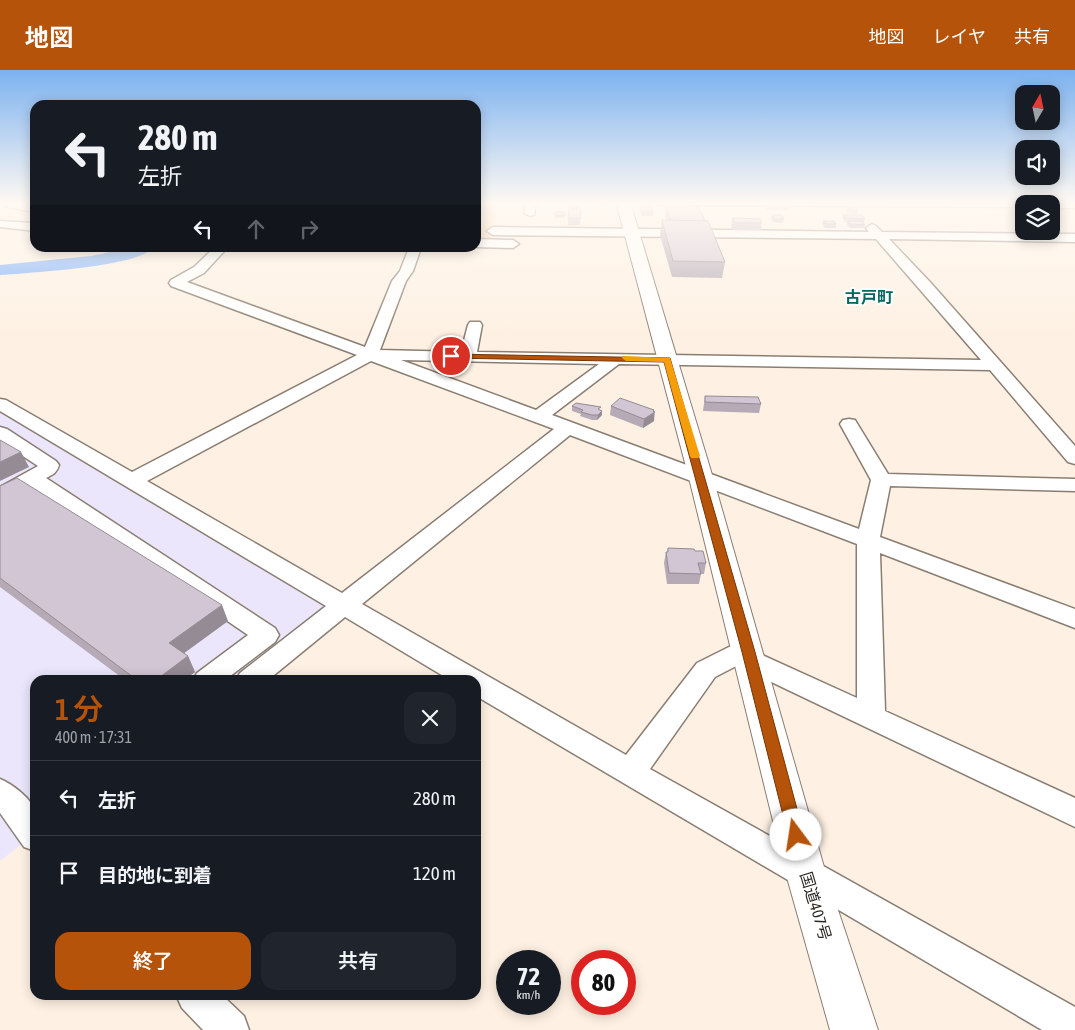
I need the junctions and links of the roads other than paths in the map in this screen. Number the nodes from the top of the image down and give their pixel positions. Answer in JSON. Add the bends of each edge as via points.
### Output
{"nodes":[{"id":1,"x":635,"y":247,"type":"edge"},
{"id":2,"x":890,"y":247,"type":"edge"},
{"id":3,"x":217,"y":252,"type":"edge"},
{"id":4,"x":413,"y":252,"type":"edge"},
{"id":5,"x":476,"y":325,"type":"dead end"},
{"id":6,"x":370,"y":355,"type":"junction"},
{"id":7,"x":468,"y":356,"type":"junction"},
{"id":8,"x":617,"y":358,"type":"junction"},
{"id":9,"x":667,"y":360,"type":"junction"},
{"id":10,"x":992,"y":365,"type":"junction"},
{"id":11,"x":0,"y":404,"type":"edge"},
{"id":12,"x":538,"y":417,"type":"junction"},
{"id":13,"x":24,"y":418,"type":"junction"},
{"id":14,"x":849,"y":424,"type":"dead end"},
{"id":15,"x":567,"y":428,"type":"junction"},
{"id":16,"x":0,"y":429,"type":"edge"},
{"id":17,"x":0,"y":433,"type":"edge"},
{"id":18,"x":1075,"y":458,"type":"edge"},
{"id":19,"x":701,"y":478,"type":"junction"},
{"id":20,"x":33,"y":479,"type":"junction"},
{"id":21,"x":881,"y":480,"type":"junction"},
{"id":22,"x":132,"y":481,"type":"junction"},
{"id":23,"x":1075,"y":485,"type":"edge"},
{"id":24,"x":0,"y":495,"type":"edge"},
{"id":25,"x":868,"y":540,"type":"junction"},
{"id":26,"x":344,"y":605,"type":"junction"},
{"id":27,"x":1075,"y":619,"type":"edge"},
{"id":28,"x":750,"y":656,"type":"junction"},
{"id":29,"x":213,"y":675,"type":"edge"},
{"id":30,"x":255,"y":675,"type":"edge"},
{"id":31,"x":463,"y":675,"type":"edge"},
{"id":32,"x":481,"y":686,"type":"edge"},
{"id":33,"x":872,"y":718,"type":"junction"},
{"id":34,"x":630,"y":773,"type":"junction"},
{"id":35,"x":0,"y":793,"type":"edge"},
{"id":36,"x":1075,"y":813,"type":"edge"},
{"id":37,"x":30,"y":821,"type":"edge"},
{"id":38,"x":806,"y":874,"type":"junction"},
{"id":39,"x":200,"y":1000,"type":"edge"},
{"id":40,"x":1075,"y":1028,"type":"edge"},
{"id":41,"x":230,"y":1030,"type":"edge"},
{"id":42,"x":854,"y":1030,"type":"edge"}],
"edges":[{"from":1,"to":9,"type":"highway","name":"国道407号"},
{"from":2,"to":10,"type":"street"},
{"from":3,"to":6,"type":"street","via":[[199,270],[176,283]]},
{"from":4,"to":6,"type":"street"},
{"from":5,"to":7,"type":"street"},
{"from":6,"to":7,"type":"street"},
{"from":6,"to":12,"type":"street"},
{"from":6,"to":22,"type":"street"},
{"from":7,"to":8,"type":"street"},
{"from":8,"to":9,"type":"street"},
{"from":8,"to":12,"type":"street"},
{"from":9,"to":10,"type":"street"},
{"from":9,"to":19,"type":"highway","name":"国道407号"},
{"from":10,"to":18,"type":"street"},
{"from":11,"to":13,"type":"street"},
{"from":12,"to":15,"type":"street"},
{"from":13,"to":16,"type":"street"},
{"from":13,"to":22,"type":"street"},
{"from":14,"to":21,"type":"street"},
{"from":15,"to":19,"type":"street"},
{"from":15,"to":26,"type":"street"},
{"from":17,"to":20,"type":"street","via":[[49,465]]},
{"from":19,"to":25,"type":"street"},
{"from":19,"to":28,"type":"highway","name":"国道407号"},
{"from":20,"to":24,"type":"street"},
{"from":20,"to":29,"type":"street","via":[[266,635]]},
{"from":21,"to":23,"type":"street"},
{"from":21,"to":25,"type":"street"},
{"from":22,"to":26,"type":"street"},
{"from":25,"to":27,"type":"street"},
{"from":25,"to":33,"type":"street"},
{"from":26,"to":30,"type":"street"},
{"from":26,"to":31,"type":"street"},
{"from":28,"to":33,"type":"street"},
{"from":28,"to":34,"type":"street","via":[[729,657],[706,670]]},
{"from":28,"to":38,"type":"highway","name":"国道407号"},
{"from":32,"to":34,"type":"street"},
{"from":33,"to":36,"type":"street"},
{"from":34,"to":38,"type":"street"},
{"from":35,"to":37,"type":"street"},
{"from":38,"to":40,"type":"street"},
{"from":38,"to":42,"type":"highway","name":"国道407号"},
{"from":39,"to":41,"type":"street"}]}
